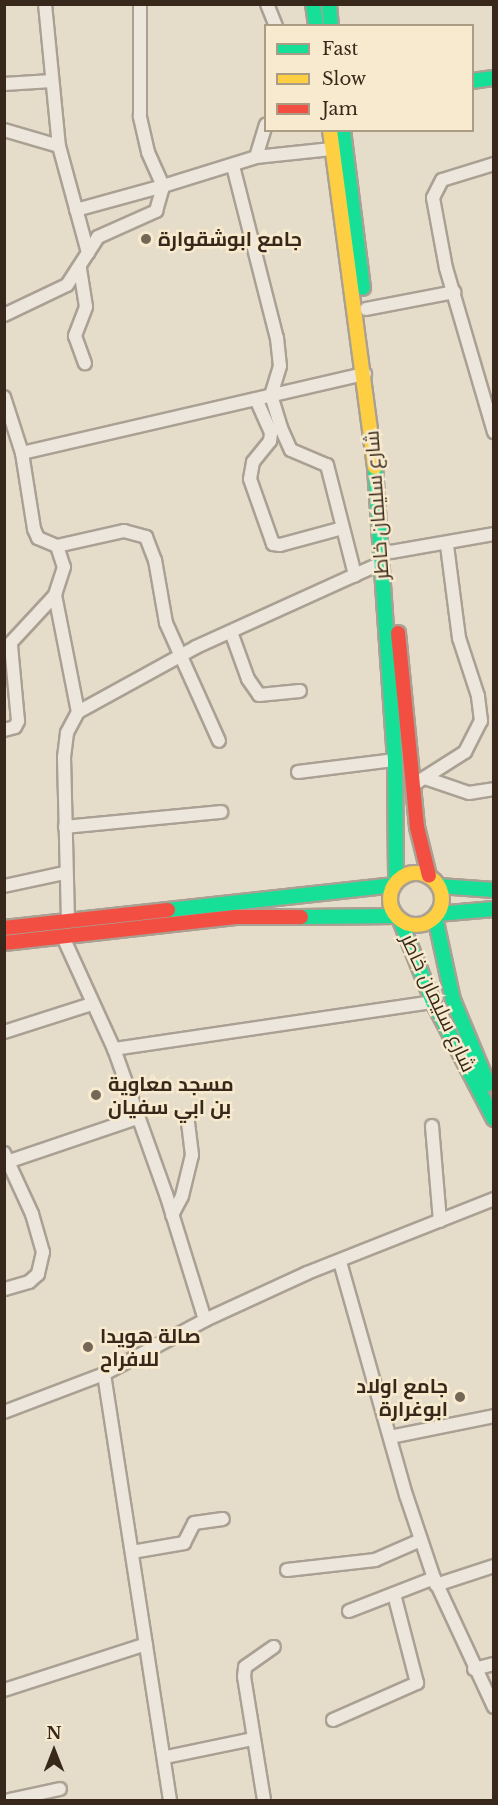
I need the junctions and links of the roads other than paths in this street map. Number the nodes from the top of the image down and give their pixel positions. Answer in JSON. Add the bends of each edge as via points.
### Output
{"nodes":[{"id":1,"x":45,"y":4,"type":"edge"},
{"id":2,"x":140,"y":4,"type":"edge"},
{"id":3,"x":267,"y":4,"type":"edge"},
{"id":4,"x":314,"y":4,"type":"edge"},
{"id":5,"x":329,"y":4,"type":"edge"},
{"id":6,"x":275,"y":24,"type":"edge"},
{"id":7,"x":315,"y":24,"type":"edge"},
{"id":8,"x":331,"y":24,"type":"edge"},
{"id":9,"x":52,"y":81,"type":"junction"},
{"id":10,"x":474,"y":81,"type":"edge"},
{"id":11,"x":492,"y":83,"type":"edge"},
{"id":12,"x":4,"y":84,"type":"edge"},
{"id":13,"x":4,"y":130,"type":"edge"},
{"id":14,"x":264,"y":131,"type":"edge"},
{"id":15,"x":330,"y":132,"type":"edge"},
{"id":16,"x":343,"y":132,"type":"edge"},
{"id":17,"x":59,"y":146,"type":"junction"},
{"id":18,"x":332,"y":149,"type":"junction"},
{"id":19,"x":256,"y":157,"type":"junction"},
{"id":20,"x":494,"y":164,"type":"edge"},
{"id":21,"x":233,"y":166,"type":"junction"},
{"id":22,"x":163,"y":186,"type":"junction"},
{"id":23,"x":76,"y":210,"type":"junction"},
{"id":24,"x":88,"y":253,"type":"junction"},
{"id":25,"x":80,"y":269,"type":"junction"},
{"id":26,"x":454,"y":292,"type":"junction"},
{"id":27,"x":366,"y":309,"type":"junction"},
{"id":28,"x":4,"y":315,"type":"edge"},
{"id":29,"x":85,"y":363,"type":"dead end"},
{"id":30,"x":365,"y":374,"type":"junction"},
{"id":31,"x":271,"y":396,"type":"junction"},
{"id":32,"x":4,"y":397,"type":"edge"},
{"id":33,"x":256,"y":399,"type":"junction"},
{"id":34,"x":494,"y":432,"type":"edge"},
{"id":35,"x":22,"y":453,"type":"junction"},
{"id":36,"x":343,"y":528,"type":"junction"},
{"id":37,"x":494,"y":534,"type":"edge"},
{"id":38,"x":447,"y":545,"type":"junction"},
{"id":39,"x":57,"y":546,"type":"junction"},
{"id":40,"x":390,"y":552,"type":"junction"},
{"id":41,"x":381,"y":564,"type":"junction"},
{"id":42,"x":355,"y":575,"type":"junction"},
{"id":43,"x":55,"y":595,"type":"junction"},
{"id":44,"x":231,"y":632,"type":"junction"},
{"id":45,"x":8,"y":647,"type":"edge"},
{"id":46,"x":179,"y":658,"type":"junction"},
{"id":47,"x":300,"y":691,"type":"dead end"},
{"id":48,"x":78,"y":712,"type":"junction"},
{"id":49,"x":4,"y":730,"type":"edge"},
{"id":50,"x":219,"y":741,"type":"dead end"},
{"id":51,"x":395,"y":760,"type":"junction"},
{"id":52,"x":298,"y":772,"type":"dead end"},
{"id":53,"x":418,"y":781,"type":"junction"},
{"id":54,"x":494,"y":789,"type":"edge"},
{"id":55,"x":221,"y":812,"type":"dead end"},
{"id":56,"x":65,"y":827,"type":"junction"},
{"id":57,"x":64,"y":873,"type":"junction"},
{"id":58,"x":434,"y":881,"type":"junction"},
{"id":59,"x":395,"y":883,"type":"junction"},
{"id":60,"x":4,"y":886,"type":"edge"},
{"id":61,"x":494,"y":890,"type":"edge"},
{"id":62,"x":494,"y":909,"type":"edge"},
{"id":63,"x":436,"y":915,"type":"junction"},
{"id":64,"x":68,"y":918,"type":"junction"},
{"id":65,"x":398,"y":918,"type":"junction"},
{"id":66,"x":4,"y":928,"type":"edge"},
{"id":67,"x":63,"y":937,"type":"junction"},
{"id":68,"x":4,"y":943,"type":"edge"},
{"id":69,"x":433,"y":1002,"type":"junction"},
{"id":70,"x":92,"y":1004,"type":"junction"},
{"id":71,"x":4,"y":1032,"type":"edge"},
{"id":72,"x":114,"y":1049,"type":"junction"},
{"id":73,"x":494,"y":1096,"type":"edge"},
{"id":74,"x":137,"y":1118,"type":"junction"},
{"id":75,"x":494,"y":1119,"type":"edge"},
{"id":76,"x":188,"y":1120,"type":"dead end"},
{"id":77,"x":432,"y":1126,"type":"dead end"},
{"id":78,"x":7,"y":1157,"type":"edge"},
{"id":79,"x":494,"y":1199,"type":"edge"},
{"id":80,"x":172,"y":1215,"type":"junction"},
{"id":81,"x":440,"y":1221,"type":"junction"},
{"id":82,"x":340,"y":1262,"type":"junction"},
{"id":83,"x":4,"y":1289,"type":"edge"},
{"id":84,"x":204,"y":1320,"type":"junction"},
{"id":85,"x":104,"y":1374,"type":"junction"},
{"id":86,"x":4,"y":1412,"type":"edge"},
{"id":87,"x":494,"y":1416,"type":"edge"},
{"id":88,"x":390,"y":1437,"type":"junction"},
{"id":89,"x":223,"y":1519,"type":"dead end"},
{"id":90,"x":420,"y":1540,"type":"junction"},
{"id":91,"x":132,"y":1552,"type":"junction"},
{"id":92,"x":494,"y":1566,"type":"edge"},
{"id":93,"x":287,"y":1570,"type":"dead end"},
{"id":94,"x":435,"y":1582,"type":"junction"},
{"id":95,"x":394,"y":1594,"type":"junction"},
{"id":96,"x":349,"y":1611,"type":"dead end"},
{"id":97,"x":146,"y":1644,"type":"junction"},
{"id":98,"x":274,"y":1647,"type":"dead end"},
{"id":99,"x":494,"y":1664,"type":"edge"},
{"id":100,"x":474,"y":1669,"type":"junction"},
{"id":101,"x":4,"y":1690,"type":"edge"},
{"id":102,"x":494,"y":1707,"type":"edge"},
{"id":103,"x":333,"y":1720,"type":"dead end"},
{"id":104,"x":252,"y":1738,"type":"junction"},
{"id":105,"x":166,"y":1757,"type":"junction"},
{"id":106,"x":60,"y":1789,"type":"dead end"},
{"id":107,"x":9,"y":1800,"type":"edge"},
{"id":108,"x":170,"y":1800,"type":"edge"},
{"id":109,"x":264,"y":1800,"type":"edge"}],
"edges":[{"from":1,"to":9,"type":"street"},
{"from":2,"to":22,"type":"street","via":[[141,116],[148,152]]},
{"from":3,"to":6,"type":"street"},
{"from":4,"to":7,"type":"main road"},
{"from":5,"to":8,"type":"main road"},
{"from":9,"to":12,"type":"street"},
{"from":9,"to":17,"type":"street"},
{"from":10,"to":11,"type":"main road"},
{"from":13,"to":17,"type":"street"},
{"from":14,"to":19,"type":"street"},
{"from":15,"to":18,"type":"main road","name":"شارع سليمان خاطر"},
{"from":16,"to":27,"type":"main road","name":"شارع سليمان خاطر"},
{"from":17,"to":23,"type":"street"},
{"from":18,"to":19,"type":"street"},
{"from":18,"to":30,"type":"main road","name":"شارع سليمان خاطر"},
{"from":19,"to":21,"type":"street"},
{"from":20,"to":26,"type":"street","via":[[453,175],[435,189],[436,222]]},
{"from":21,"to":22,"type":"street"},
{"from":21,"to":31,"type":"street","via":[[280,354]]},
{"from":22,"to":23,"type":"street"},
{"from":22,"to":24,"type":"street","via":[[156,211],[108,230]]},
{"from":23,"to":24,"type":"street"},
{"from":24,"to":25,"type":"street"},
{"from":25,"to":28,"type":"street","via":[[67,285]]},
{"from":25,"to":29,"type":"street","via":[[86,307],[75,336]]},
{"from":26,"to":27,"type":"street"},
{"from":26,"to":34,"type":"street"},
{"from":27,"to":40,"type":"main road","name":"شارع سليمان خاطر","via":[[382,431]]},
{"from":30,"to":31,"type":"street"},
{"from":30,"to":41,"type":"main road","name":"شارع سليمان خاطر"},
{"from":31,"to":33,"type":"street"},
{"from":31,"to":36,"type":"street","via":[[291,450],[327,465]]},
{"from":32,"to":35,"type":"street"},
{"from":33,"to":35,"type":"street"},
{"from":33,"to":36,"type":"street","via":[[271,433],[270,441],[253,462],[250,479],[273,544]]},
{"from":35,"to":39,"type":"street","via":[[34,529],[38,538]]},
{"from":36,"to":42,"type":"street"},
{"from":37,"to":38,"type":"street"},
{"from":38,"to":40,"type":"street"},
{"from":38,"to":53,"type":"street","via":[[459,638],[478,696],[481,721],[465,752]]},
{"from":39,"to":43,"type":"street","via":[[64,567]]},
{"from":39,"to":46,"type":"street","via":[[124,531],[146,537],[155,560],[166,623]]},
{"from":40,"to":53,"type":"main road","name":"شارع سليمان خاطر"},
{"from":41,"to":42,"type":"street"},
{"from":41,"to":51,"type":"main road","name":"شارع سليمان خاطر"},
{"from":42,"to":44,"type":"street"},
{"from":43,"to":45,"type":"street"},
{"from":43,"to":48,"type":"street"},
{"from":44,"to":46,"type":"street"},
{"from":44,"to":47,"type":"street","via":[[248,679],[259,695]]},
{"from":45,"to":49,"type":"street","via":[[18,721],[15,727]]},
{"from":46,"to":48,"type":"street"},
{"from":46,"to":50,"type":"street"},
{"from":48,"to":56,"type":"street","via":[[65,744]]},
{"from":51,"to":52,"type":"street"},
{"from":51,"to":59,"type":"main road","name":"شارع سليمان خاطر"},
{"from":53,"to":54,"type":"street","via":[[469,793]]},
{"from":53,"to":58,"type":"main road","name":"شارع سليمان خاطر"},
{"from":55,"to":56,"type":"street"},
{"from":56,"to":57,"type":"street"},
{"from":57,"to":60,"type":"street"},
{"from":57,"to":64,"type":"street"},
{"from":58,"to":59,"type":"main road","via":[[415,872]]},
{"from":58,"to":61,"type":"main road"},
{"from":58,"to":63,"type":"main road","via":[[442,902]]},
{"from":59,"to":64,"type":"main road"},
{"from":59,"to":65,"type":"main road","via":[[389,898]]},
{"from":62,"to":63,"type":"main road"},
{"from":63,"to":65,"type":"main road","via":[[414,925]]},
{"from":63,"to":73,"type":"main road","name":"شارع سليمان خاطر","via":[[453,1000]]},
{"from":64,"to":66,"type":"main road"},
{"from":65,"to":67,"type":"main road","via":[[236,917]]},
{"from":65,"to":69,"type":"main road","name":"شارع سليمان خاطر"},
{"from":67,"to":68,"type":"main road"},
{"from":67,"to":70,"type":"street"},
{"from":69,"to":72,"type":"street"},
{"from":69,"to":75,"type":"main road","name":"شارع سليمان خاطر"},
{"from":70,"to":71,"type":"street"},
{"from":70,"to":72,"type":"street"},
{"from":72,"to":74,"type":"street"},
{"from":74,"to":78,"type":"street"},
{"from":74,"to":80,"type":"street"},
{"from":76,"to":80,"type":"street","via":[[192,1155]]},
{"from":77,"to":81,"type":"street"},
{"from":78,"to":83,"type":"street","via":[[33,1214],[43,1252],[38,1274],[29,1282]]},
{"from":79,"to":81,"type":"street"},
{"from":80,"to":84,"type":"street"},
{"from":81,"to":82,"type":"street"},
{"from":82,"to":84,"type":"street"},
{"from":82,"to":88,"type":"street"},
{"from":84,"to":85,"type":"street"},
{"from":85,"to":86,"type":"street"},
{"from":85,"to":91,"type":"street"},
{"from":87,"to":88,"type":"street"},
{"from":88,"to":90,"type":"street"},
{"from":89,"to":91,"type":"street","via":[[195,1523],[184,1543]]},
{"from":90,"to":93,"type":"street","via":[[375,1560]]},
{"from":90,"to":94,"type":"street"},
{"from":91,"to":97,"type":"street"},
{"from":92,"to":94,"type":"street"},
{"from":94,"to":95,"type":"street"},
{"from":94,"to":100,"type":"street"},
{"from":95,"to":96,"type":"street"},
{"from":95,"to":103,"type":"street","via":[[417,1683]]},
{"from":97,"to":101,"type":"street"},
{"from":97,"to":105,"type":"street"},
{"from":98,"to":104,"type":"street","via":[[245,1667]]},
{"from":99,"to":100,"type":"street"},
{"from":100,"to":102,"type":"street"},
{"from":104,"to":105,"type":"street"},
{"from":104,"to":109,"type":"street"},
{"from":105,"to":108,"type":"street"},
{"from":106,"to":107,"type":"street"}]}
